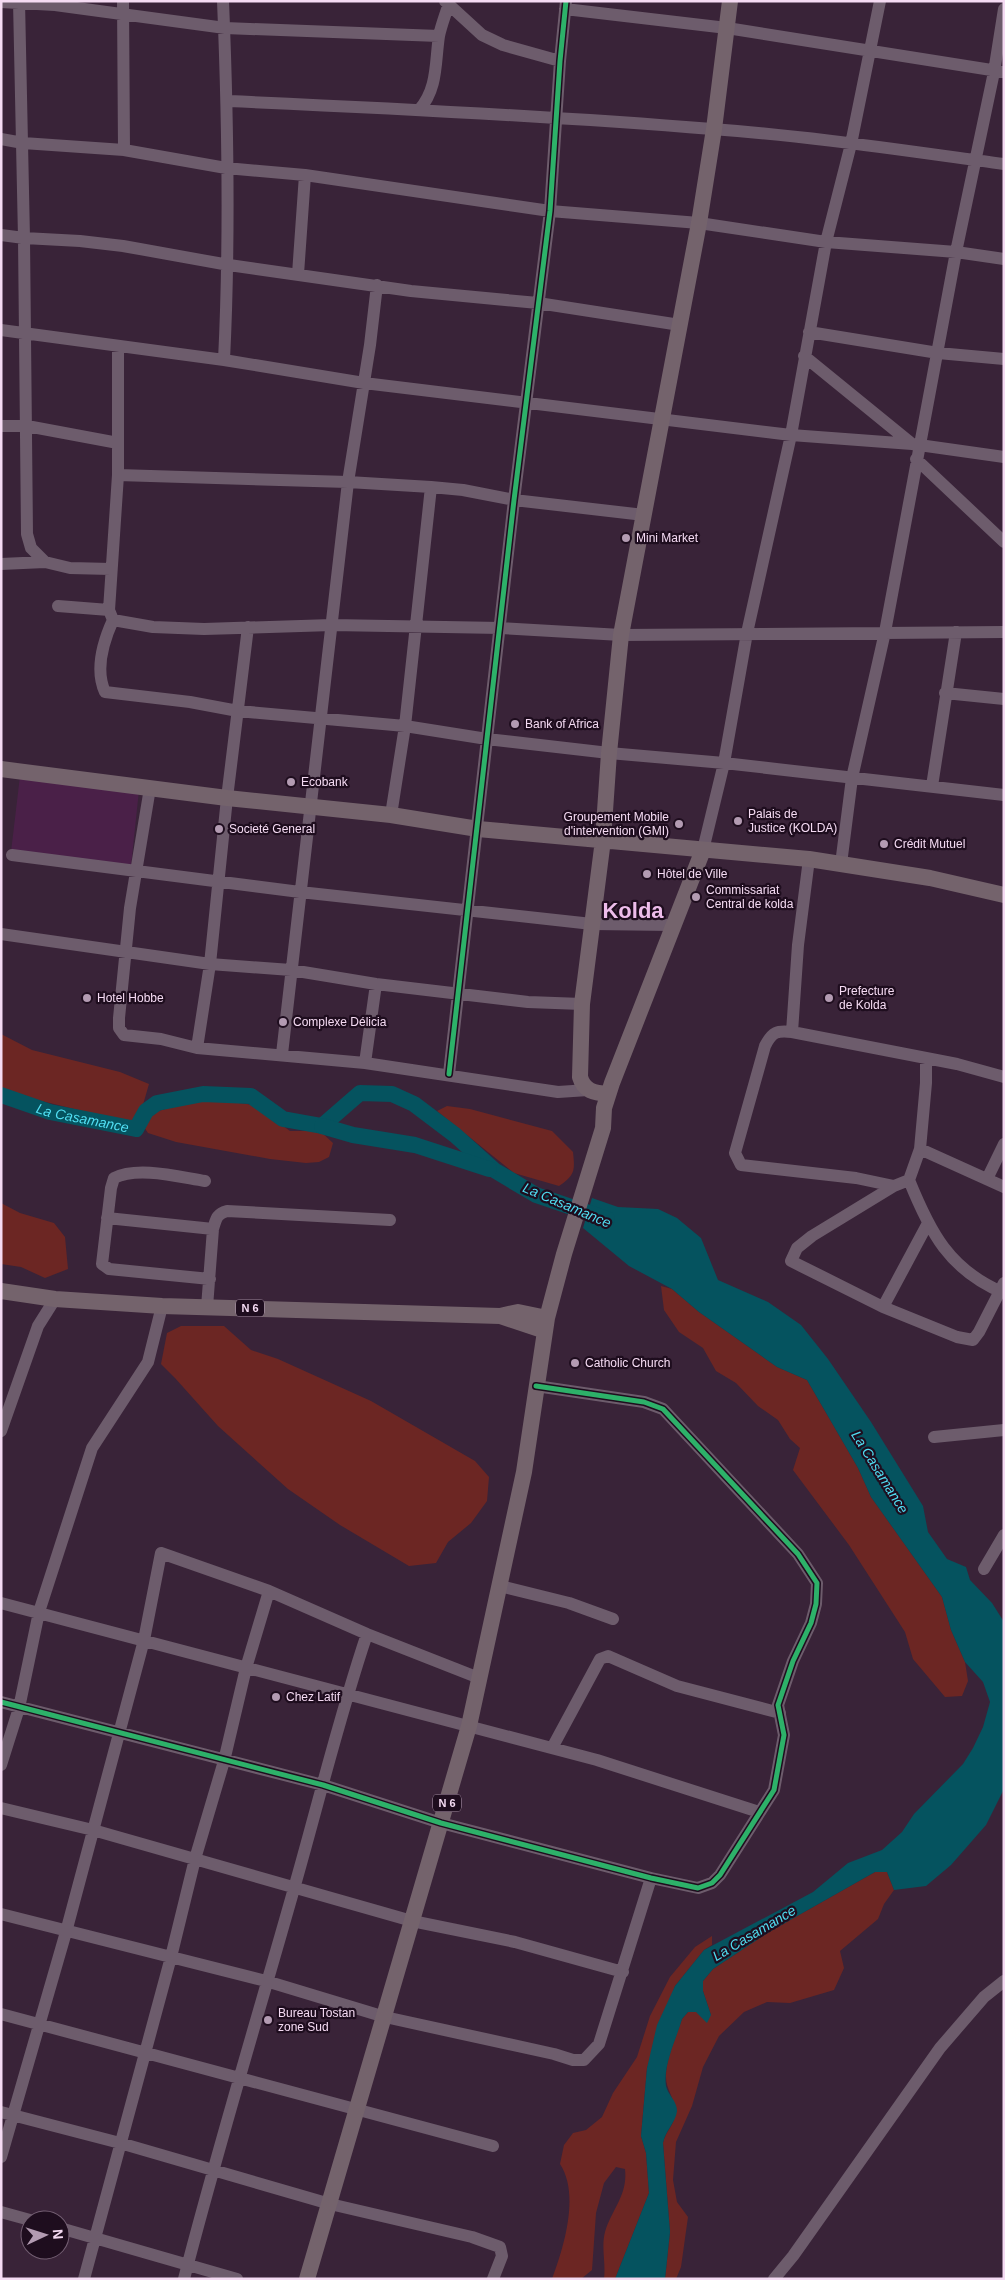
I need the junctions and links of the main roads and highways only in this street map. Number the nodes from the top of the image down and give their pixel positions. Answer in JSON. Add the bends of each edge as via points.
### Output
{"nodes":[{"id":1,"x":730,"y":1,"type":"edge"},
{"id":2,"x":2,"y":769,"type":"edge"},
{"id":3,"x":603,"y":840,"type":"junction"},
{"id":4,"x":703,"y":850,"type":"junction"},
{"id":5,"x":1004,"y":895,"type":"edge"},
{"id":6,"x":608,"y":1094,"type":"junction"},
{"id":7,"x":554,"y":1286,"type":"junction"},
{"id":8,"x":1,"y":1291,"type":"edge"},
{"id":9,"x":518,"y":1312,"type":"junction"},
{"id":10,"x":500,"y":1316,"type":"junction"},
{"id":11,"x":546,"y":1324,"type":"junction"},
{"id":12,"x":308,"y":2279,"type":"edge"}],
"edges":[{"from":1,"to":3,"type":"main road","via":[[698,223],[621,635]]},
{"from":2,"to":3,"type":"main road","via":[[391,815],[478,829]]},
{"from":3,"to":4,"type":"main road"},
{"from":3,"to":6,"type":"main road","via":[[582,1004],[580,1077],[588,1090]]},
{"from":4,"to":5,"type":"main road","via":[[841,864],[930,878]]},
{"from":4,"to":6,"type":"main road"},
{"from":6,"to":7,"type":"main road","via":[[603,1128]]},
{"from":7,"to":9,"type":"main road","via":[[544,1298]]},
{"from":7,"to":11,"type":"main road"},
{"from":8,"to":10,"type":"main road","number":"N 6","via":[[162,1306]]},
{"from":9,"to":10,"type":"main road","number":"N 6"},
{"from":9,"to":11,"type":"main road","number":"N 6"},
{"from":10,"to":11,"type":"main road","number":"N 6"},
{"from":11,"to":12,"type":"main road","number":"N 6","via":[[524,1472],[468,1726]]}]}
